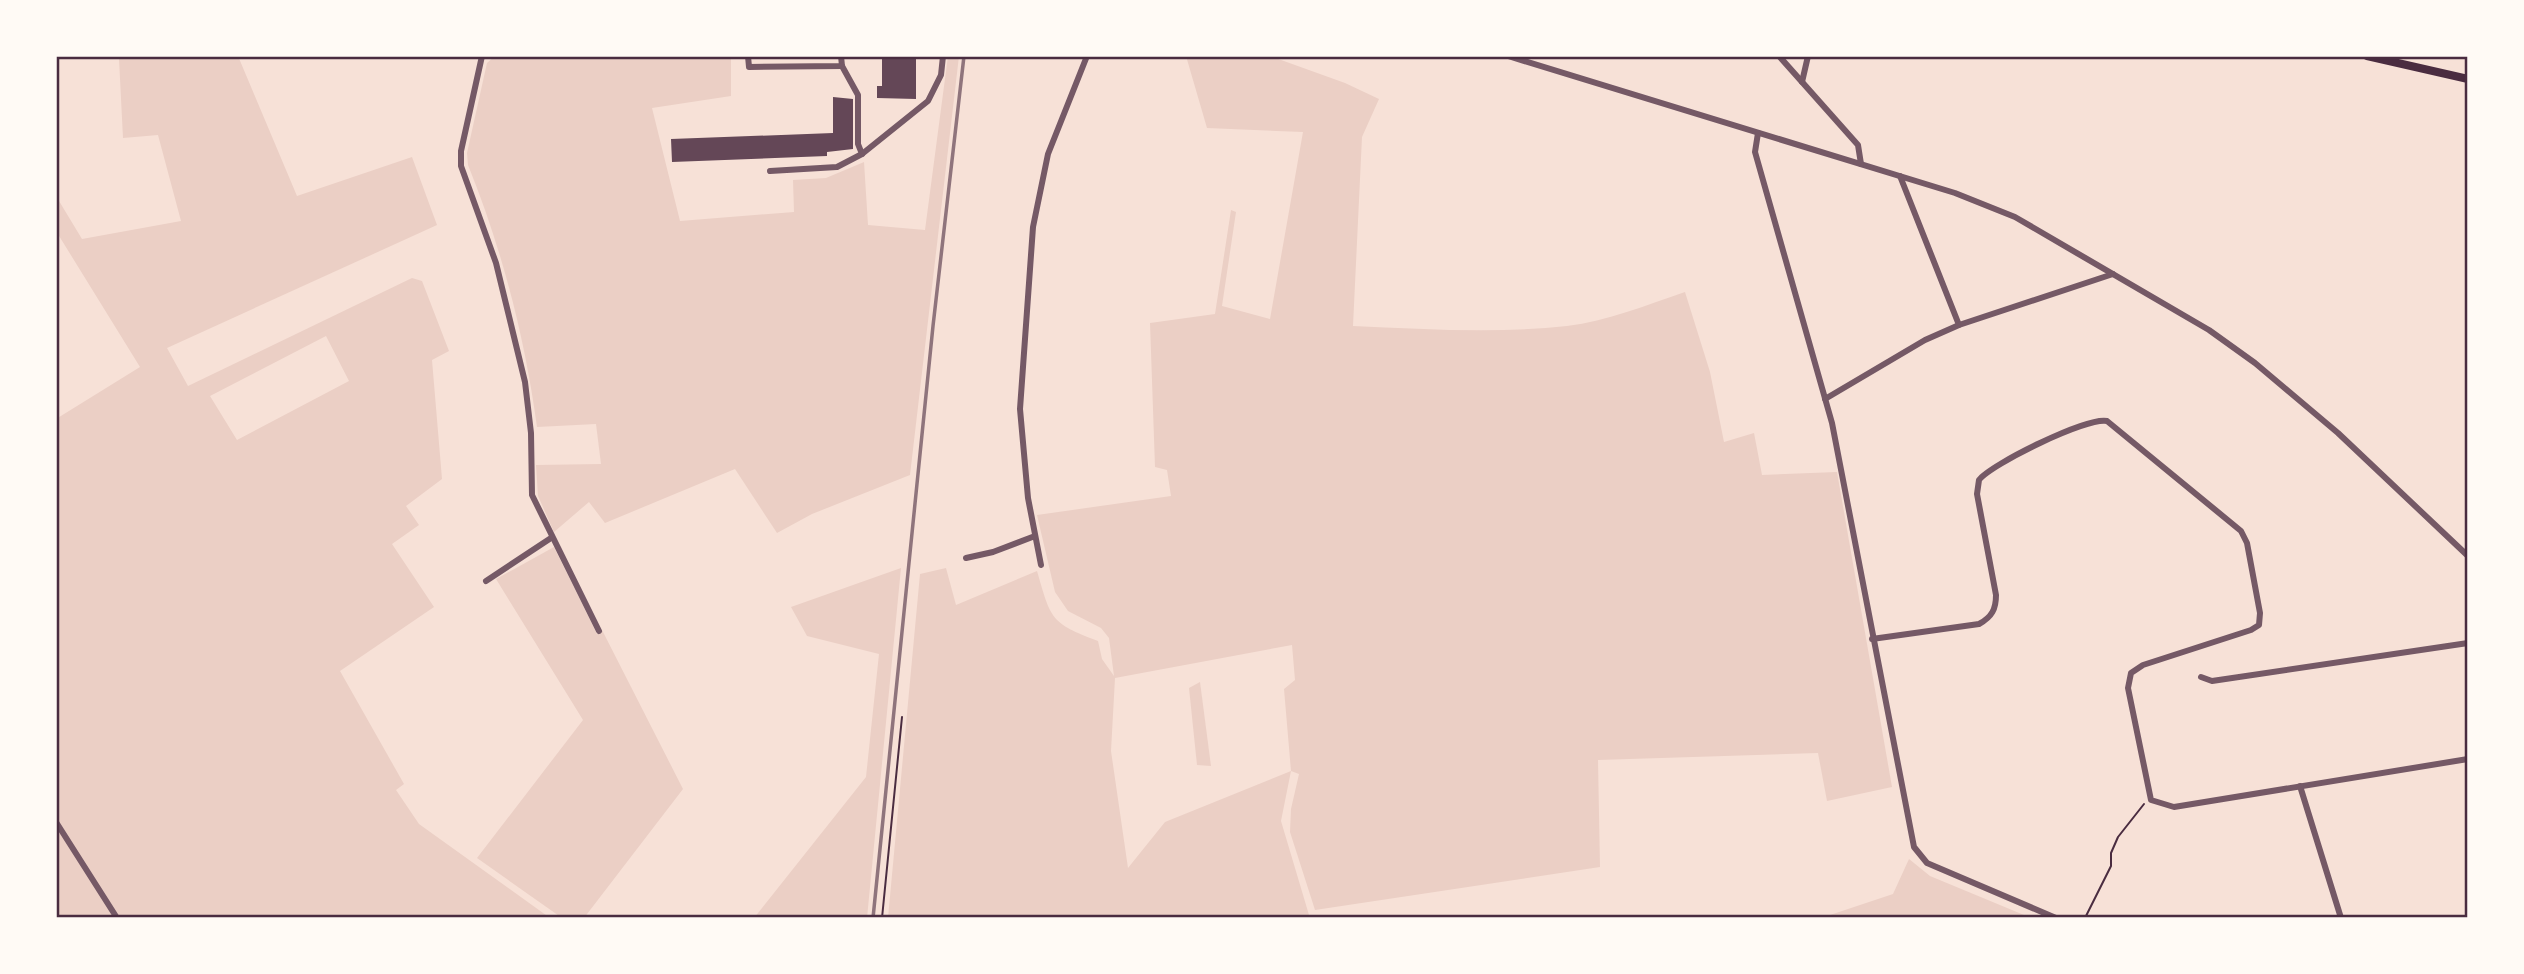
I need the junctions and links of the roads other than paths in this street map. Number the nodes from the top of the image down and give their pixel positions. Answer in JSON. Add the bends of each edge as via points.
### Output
{"nodes":[{"id":1,"x":482,"y":56,"type":"edge"},
{"id":2,"x":748,"y":56,"type":"edge"},
{"id":3,"x":841,"y":56,"type":"edge"},
{"id":4,"x":943,"y":56,"type":"edge"},
{"id":5,"x":1087,"y":56,"type":"edge"},
{"id":6,"x":1508,"y":56,"type":"edge"},
{"id":7,"x":1779,"y":56,"type":"edge"},
{"id":8,"x":1808,"y":56,"type":"edge"},
{"id":9,"x":2367,"y":56,"type":"edge"},
{"id":10,"x":842,"y":66,"type":"junction"},
{"id":11,"x":2468,"y":79,"type":"edge"},
{"id":12,"x":1802,"y":82,"type":"junction"},
{"id":13,"x":1758,"y":133,"type":"junction"},
{"id":14,"x":862,"y":154,"type":"junction"},
{"id":15,"x":1861,"y":164,"type":"junction"},
{"id":16,"x":770,"y":171,"type":"dead end"},
{"id":17,"x":1900,"y":176,"type":"junction"},
{"id":18,"x":2113,"y":274,"type":"junction"},
{"id":19,"x":1959,"y":325,"type":"junction"},
{"id":20,"x":1825,"y":399,"type":"junction"},
{"id":21,"x":1035,"y":536,"type":"junction"},
{"id":22,"x":551,"y":538,"type":"junction"},
{"id":23,"x":2468,"y":556,"type":"edge"},
{"id":24,"x":966,"y":558,"type":"dead end"},
{"id":25,"x":1041,"y":565,"type":"dead end"},
{"id":26,"x":486,"y":582,"type":"dead end"},
{"id":27,"x":599,"y":631,"type":"dead end"},
{"id":28,"x":1872,"y":639,"type":"junction"},
{"id":29,"x":2468,"y":643,"type":"edge"},
{"id":30,"x":2201,"y":677,"type":"dead end"},
{"id":31,"x":2468,"y":759,"type":"edge"},
{"id":32,"x":2300,"y":786,"type":"junction"},
{"id":33,"x":56,"y":822,"type":"edge"},
{"id":34,"x":117,"y":918,"type":"edge"},
{"id":35,"x":2056,"y":918,"type":"edge"},
{"id":36,"x":2341,"y":918,"type":"edge"}],
"edges":[{"from":1,"to":22,"type":"street","via":[[460,159],[500,280],[528,398],[533,495]]},
{"from":2,"to":10,"type":"street","via":[[749,67]]},
{"from":3,"to":10,"type":"street"},
{"from":4,"to":14,"type":"street","via":[[941,75],[928,101]]},
{"from":5,"to":21,"type":"street","via":[[1048,154],[1033,227],[1020,409]]},
{"from":6,"to":13,"type":"street"},
{"from":7,"to":12,"type":"street"},
{"from":8,"to":12,"type":"street"},
{"from":9,"to":11,"type":"main road"},
{"from":10,"to":14,"type":"street","via":[[858,95]]},
{"from":12,"to":15,"type":"street","via":[[1858,145]]},
{"from":13,"to":15,"type":"street"},
{"from":13,"to":20,"type":"street","via":[[1755,152]]},
{"from":14,"to":16,"type":"street","via":[[836,167]]},
{"from":15,"to":17,"type":"street"},
{"from":17,"to":18,"type":"street","via":[[2005,212]]},
{"from":17,"to":19,"type":"street"},
{"from":18,"to":19,"type":"street"},
{"from":18,"to":23,"type":"street","via":[[2209,330],[2255,363],[2338,433]]},
{"from":19,"to":20,"type":"street"},
{"from":20,"to":28,"type":"street"},
{"from":21,"to":24,"type":"street"},
{"from":21,"to":25,"type":"street"},
{"from":22,"to":26,"type":"street"},
{"from":22,"to":27,"type":"street"},
{"from":28,"to":32,"type":"street","via":[[1979,624],[1990,616],[1996,595],[1979,480],[1994,467],[2101,420],[2113,424],[2241,531],[2260,613],[2259,625],[2242,633],[2143,664],[2131,673],[2128,688],[2151,800],[2174,807]]},
{"from":28,"to":35,"type":"street","via":[[1916,853],[1927,863]]},
{"from":29,"to":30,"type":"street","via":[[2212,681]]},
{"from":31,"to":32,"type":"street"},
{"from":32,"to":36,"type":"street"},
{"from":33,"to":34,"type":"street"}]}
